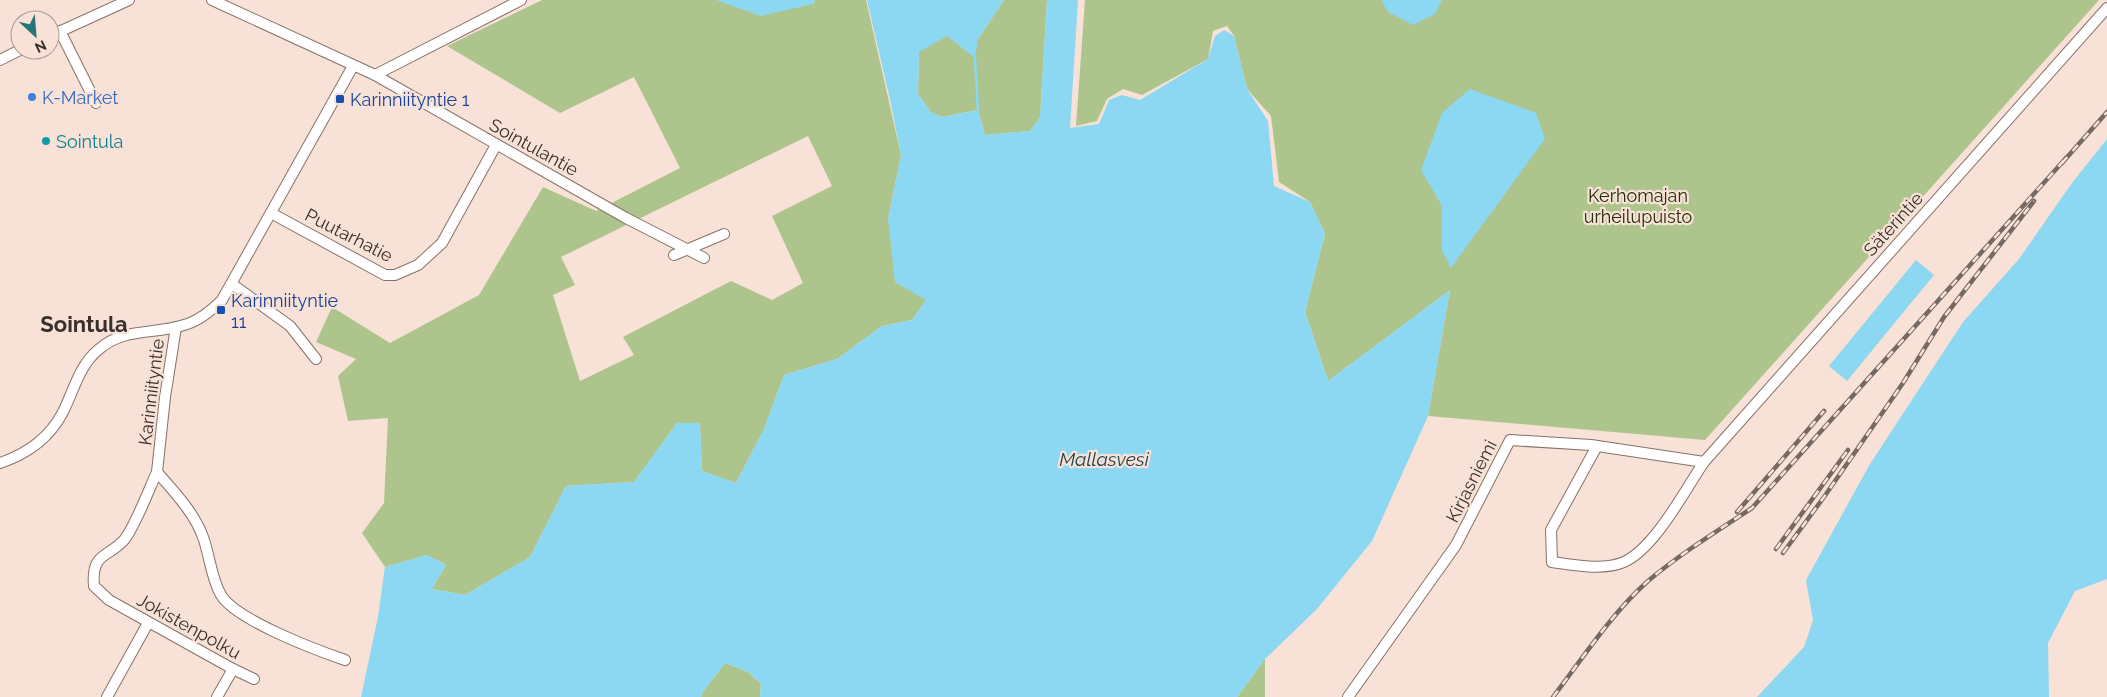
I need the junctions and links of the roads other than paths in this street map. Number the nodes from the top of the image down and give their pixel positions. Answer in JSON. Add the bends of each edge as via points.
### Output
{"nodes":[{"id":1,"x":129,"y":0,"type":"edge"},
{"id":2,"x":212,"y":0,"type":"edge"},
{"id":3,"x":521,"y":0,"type":"edge"},
{"id":4,"x":2107,"y":8,"type":"edge"},
{"id":5,"x":60,"y":31,"type":"joint"},
{"id":6,"x":353,"y":66,"type":"junction"},
{"id":7,"x":375,"y":75,"type":"junction"},
{"id":8,"x":96,"y":103,"type":"dead end"},
{"id":9,"x":496,"y":145,"type":"junction"},
{"id":10,"x":271,"y":213,"type":"junction"},
{"id":11,"x":724,"y":234,"type":"dead end"},
{"id":12,"x":687,"y":248,"type":"junction"},
{"id":13,"x":674,"y":255,"type":"dead end"},
{"id":14,"x":704,"y":258,"type":"dead end"},
{"id":15,"x":232,"y":284,"type":"junction"},
{"id":16,"x":176,"y":327,"type":"junction"},
{"id":17,"x":316,"y":359,"type":"dead end"},
{"id":18,"x":1597,"y":446,"type":"junction"},
{"id":19,"x":1704,"y":462,"type":"junction"},
{"id":20,"x":0,"y":463,"type":"edge"},
{"id":21,"x":157,"y":472,"type":"junction"},
{"id":22,"x":148,"y":623,"type":"junction"},
{"id":23,"x":345,"y":660,"type":"dead end"},
{"id":24,"x":233,"y":669,"type":"junction"},
{"id":25,"x":254,"y":679,"type":"dead end"},
{"id":26,"x":107,"y":697,"type":"edge"},
{"id":27,"x":218,"y":697,"type":"edge"},
{"id":28,"x":1348,"y":697,"type":"edge"}],
"edges":[{"from":1,"to":5,"type":"street"},
{"from":2,"to":6,"type":"street","name":"Sointulantie"},
{"from":3,"to":7,"type":"street"},
{"from":4,"to":19,"type":"street","name":"Säterintie"},
{"from":5,"to":8,"type":"street"},
{"from":6,"to":7,"type":"street","name":"Sointulantie"},
{"from":6,"to":10,"type":"street","name":"Karinniityntie"},
{"from":7,"to":9,"type":"street","name":"Sointulantie"},
{"from":9,"to":10,"type":"street","name":"Puutarhatie","via":[[442,243],[418,265],[395,276],[385,275]]},
{"from":9,"to":12,"type":"street","name":"Sointulantie","via":[[626,218]]},
{"from":10,"to":15,"type":"street","name":"Karinniityntie"},
{"from":11,"to":12,"type":"street"},
{"from":12,"to":13,"type":"street"},
{"from":12,"to":14,"type":"street","name":"Sointulantie"},
{"from":15,"to":16,"type":"street","name":"Karinniityntie","via":[[209,313]]},
{"from":15,"to":17,"type":"street","via":[[290,326]]},
{"from":16,"to":20,"type":"street","via":[[119,336],[105,344],[79,374],[50,432],[37,444]]},
{"from":16,"to":21,"type":"street","name":"Karinniityntie"},
{"from":18,"to":19,"type":"street","name":"Kirjasniemi"},
{"from":18,"to":19,"type":"street","name":"Säterintie","via":[[1551,530],[1552,562],[1594,567],[1624,562],[1652,540]]},
{"from":18,"to":28,"type":"street","name":"Kirjasniemi","via":[[1510,440],[1456,545]]},
{"from":21,"to":22,"type":"street","name":"Jokistenpolku","via":[[124,540],[103,555],[93,574],[94,586],[109,600]]},
{"from":21,"to":23,"type":"street","name":"Karinniityntie","via":[[185,505],[202,535],[221,595],[231,606],[310,648]]},
{"from":22,"to":24,"type":"street","name":"Jokistenpolku"},
{"from":22,"to":26,"type":"street"},
{"from":24,"to":25,"type":"street","name":"Jokistenpolku"},
{"from":24,"to":27,"type":"street"}]}
